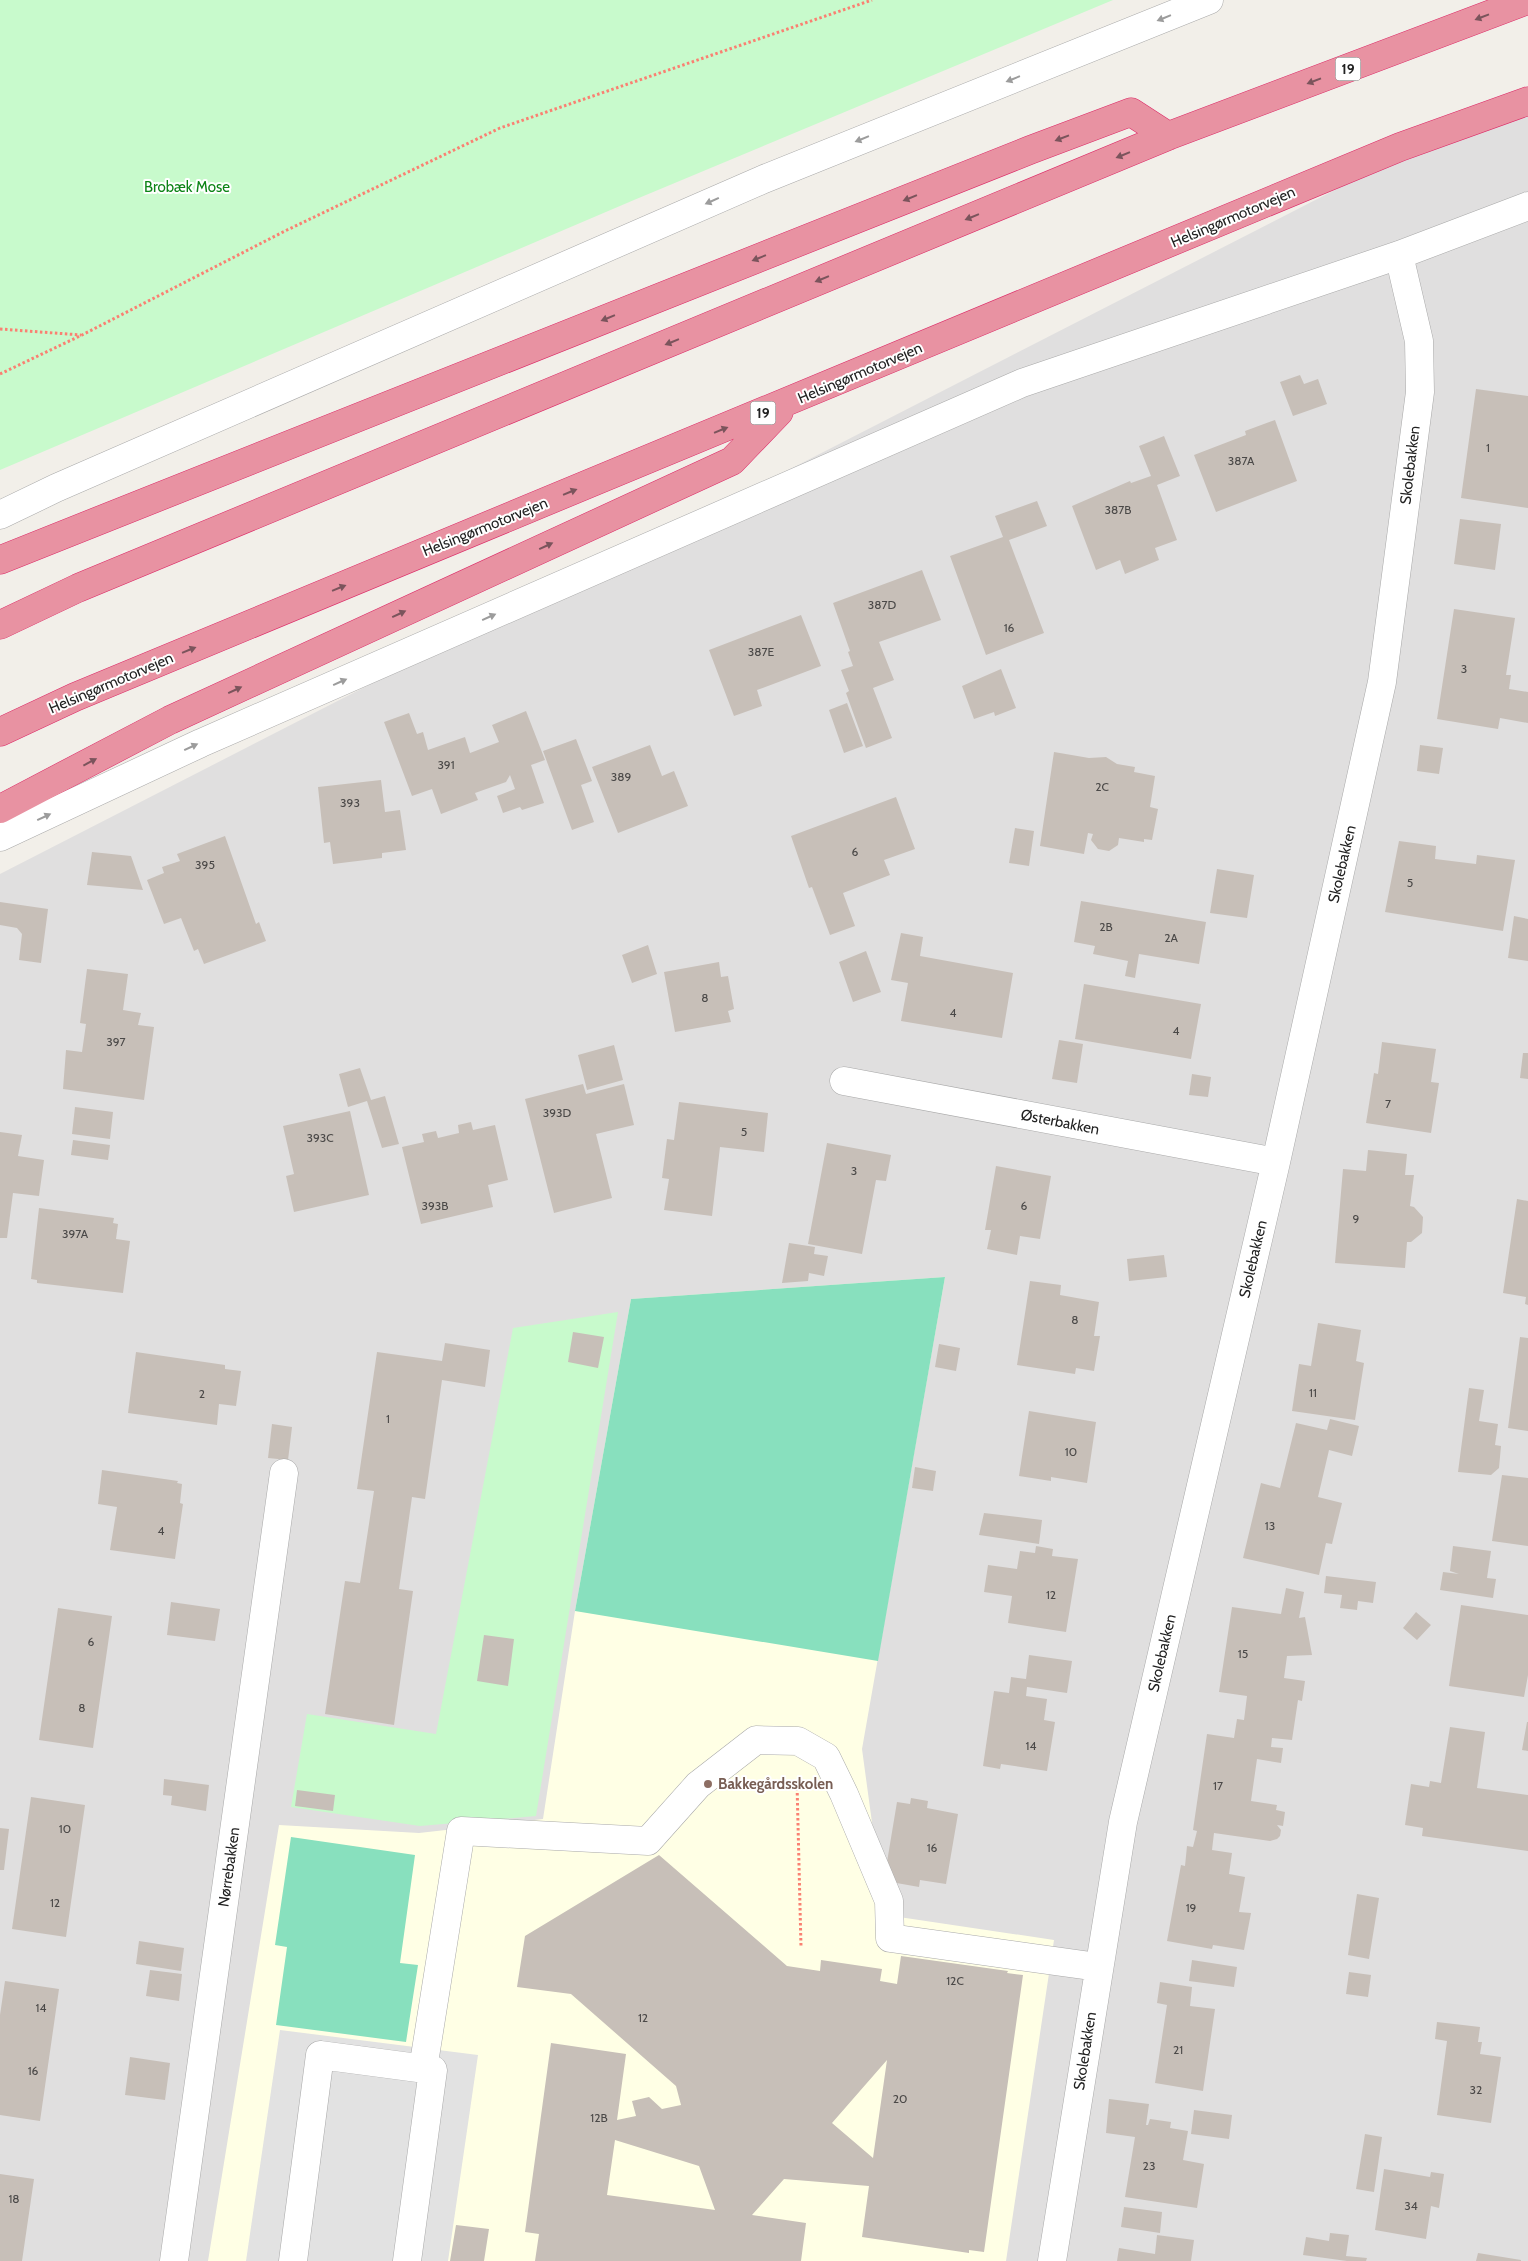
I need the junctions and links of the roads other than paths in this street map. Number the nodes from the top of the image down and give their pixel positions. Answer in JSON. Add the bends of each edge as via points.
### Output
{"nodes":[{"id":1,"x":1209,"y":0,"type":"edge"},
{"id":2,"x":1528,"y":0,"type":"edge"},
{"id":3,"x":1528,"y":101,"type":"edge"},
{"id":4,"x":1168,"y":136,"type":"junction"},
{"id":5,"x":1528,"y":206,"type":"edge"},
{"id":6,"x":1399,"y":255,"type":"junction"},
{"id":7,"x":787,"y":403,"type":"junction"},
{"id":8,"x":0,"y":515,"type":"edge"},
{"id":9,"x":0,"y":560,"type":"edge"},
{"id":10,"x":0,"y":625,"type":"edge"},
{"id":11,"x":0,"y":732,"type":"edge"},
{"id":12,"x":0,"y":809,"type":"edge"},
{"id":13,"x":0,"y":837,"type":"edge"},
{"id":14,"x":844,"y":1081,"type":"dead end"},
{"id":15,"x":1276,"y":1162,"type":"junction"},
{"id":16,"x":284,"y":1473,"type":"dead end"},
{"id":17,"x":1098,"y":1967,"type":"junction"},
{"id":18,"x":424,"y":2069,"type":"junction"},
{"id":19,"x":174,"y":2261,"type":"edge"},
{"id":20,"x":293,"y":2261,"type":"edge"},
{"id":21,"x":407,"y":2261,"type":"edge"},
{"id":22,"x":1052,"y":2261,"type":"edge"}],
"edges":[{"from":1,"to":8,"type":"street","one_way":true,"via":[[764,179]]},
{"from":2,"to":4,"type":"highway","number":"19","one_way":true},
{"from":3,"to":7,"type":"highway","name":"Helsingørmotorvejen","number":"19","via":[[1400,148]]},
{"from":4,"to":9,"type":"highway","one_way":true,"via":[[1132,112]]},
{"from":4,"to":10,"type":"highway","number":"19","one_way":true,"via":[[78,588]]},
{"from":5,"to":6,"type":"street"},
{"from":13,"to":6,"type":"street","one_way":true,"via":[[201,742],[1022,384]]},
{"from":6,"to":15,"type":"street","name":"Skolebakken","via":[[1419,341],[1420,392],[1382,682]]},
{"from":11,"to":7,"type":"highway","name":"Helsingørmotorvejen","number":"19","one_way":true,"via":[[74,697]]},
{"from":12,"to":7,"type":"highway","one_way":true,"via":[[170,720],[732,461]]},
{"from":14,"to":15,"type":"street","name":"Østerbakken"},
{"from":15,"to":17,"type":"street","name":"Skolebakken","via":[[1123,1822]]},
{"from":16,"to":19,"type":"street","name":"Nørrebakken"},
{"from":17,"to":18,"type":"street","via":[[890,1938],[889,1901],[826,1757],[798,1741],[756,1740],[698,1785],[648,1840],[461,1831]]},
{"from":17,"to":22,"type":"street","name":"Skolebakken"},
{"from":18,"to":20,"type":"street","via":[[320,2054]]},
{"from":18,"to":21,"type":"street","via":[[433,2070]]}]}
